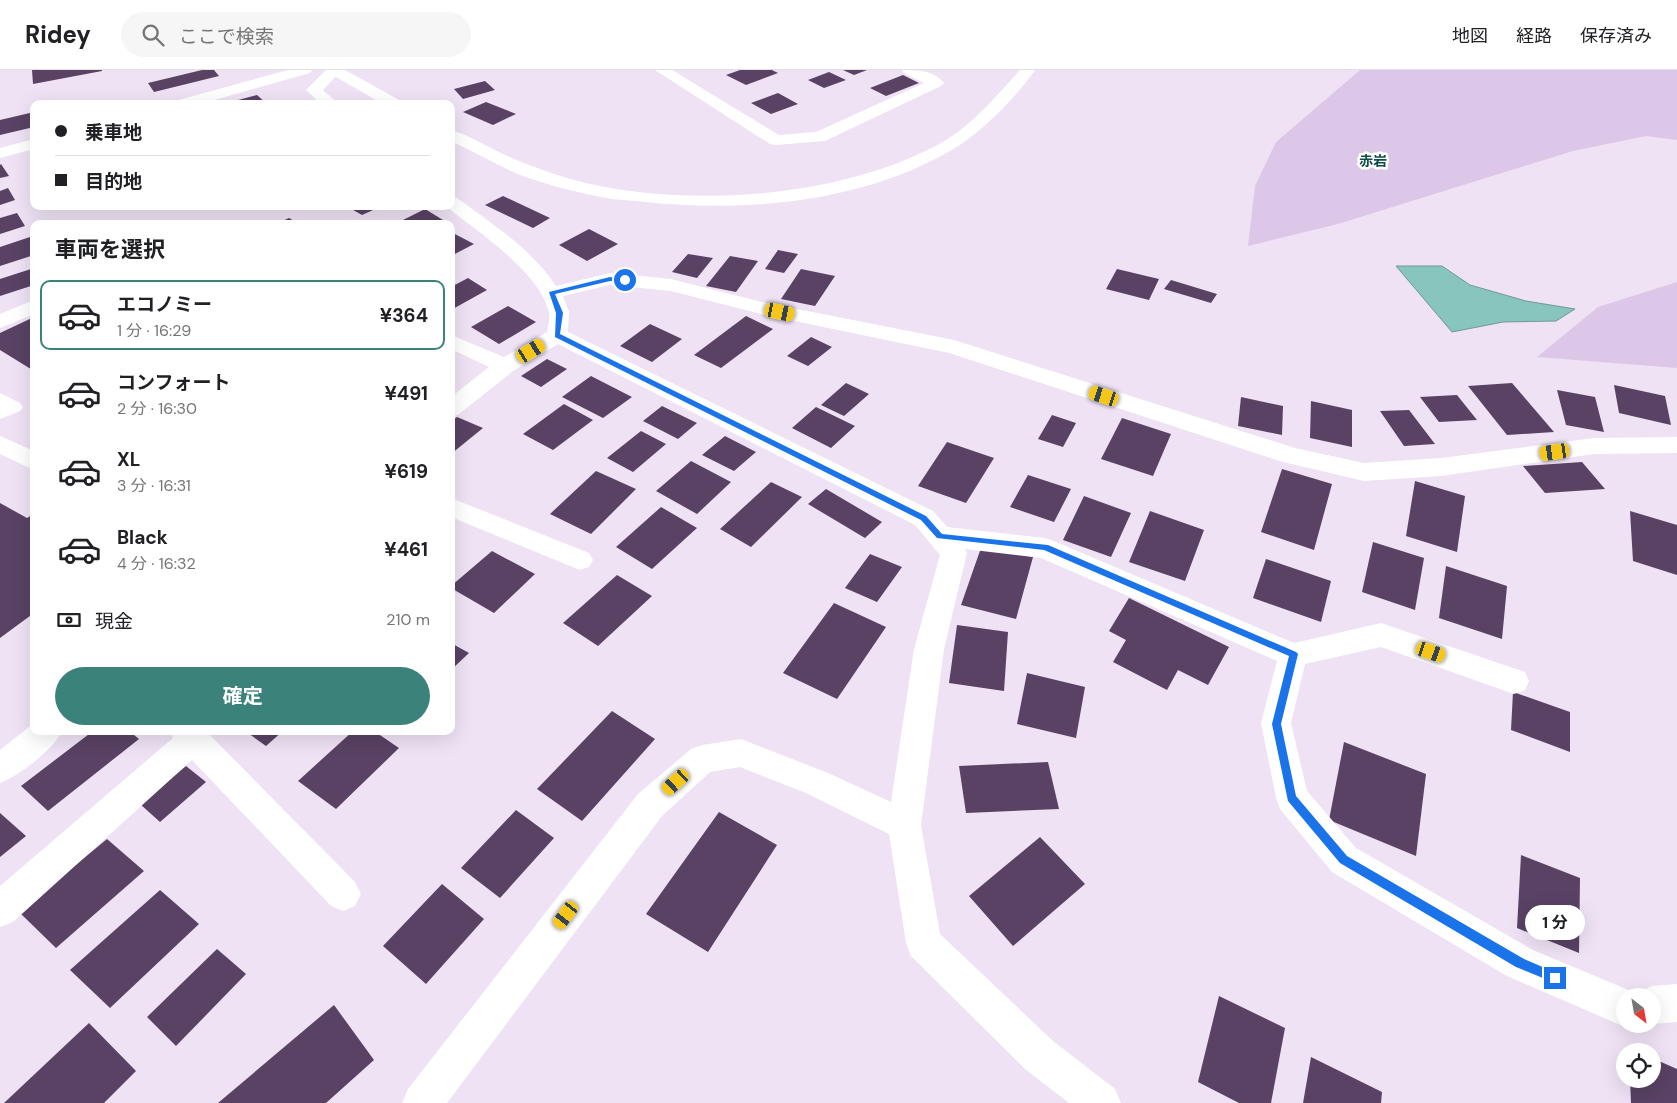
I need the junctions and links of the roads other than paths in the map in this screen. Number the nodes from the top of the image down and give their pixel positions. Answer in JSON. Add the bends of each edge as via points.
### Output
{"nodes":[{"id":1,"x":305,"y":70,"type":"edge"},
{"id":2,"x":335,"y":70,"type":"edge"},
{"id":3,"x":662,"y":70,"type":"edge"},
{"id":4,"x":909,"y":70,"type":"edge"},
{"id":5,"x":1028,"y":70,"type":"edge"},
{"id":6,"x":196,"y":100,"type":"edge"},
{"id":7,"x":325,"y":100,"type":"edge"},
{"id":8,"x":388,"y":100,"type":"edge"},
{"id":9,"x":455,"y":137,"type":"edge"},
{"id":10,"x":30,"y":145,"type":"edge"},
{"id":11,"x":0,"y":153,"type":"edge"},
{"id":12,"x":455,"y":205,"type":"edge"},
{"id":13,"x":551,"y":293,"type":"junction"},
{"id":14,"x":30,"y":308,"type":"edge"},
{"id":15,"x":0,"y":322,"type":"edge"},
{"id":16,"x":557,"y":335,"type":"junction"},
{"id":17,"x":455,"y":343,"type":"edge"},
{"id":18,"x":505,"y":366,"type":"junction"},
{"id":19,"x":0,"y":399,"type":"edge"},
{"id":20,"x":455,"y":406,"type":"edge"},
{"id":21,"x":0,"y":413,"type":"edge"},
{"id":22,"x":0,"y":444,"type":"edge"},
{"id":23,"x":1677,"y":445,"type":"edge"},
{"id":24,"x":30,"y":460,"type":"edge"},
{"id":25,"x":455,"y":509,"type":"edge"},
{"id":26,"x":940,"y":536,"type":"junction"},
{"id":27,"x":580,"y":560,"type":"dead end"},
{"id":28,"x":1293,"y":654,"type":"junction"},
{"id":29,"x":1514,"y":681,"type":"dead end"},
{"id":30,"x":42,"y":735,"type":"edge"},
{"id":31,"x":189,"y":735,"type":"edge"},
{"id":32,"x":0,"y":769,"type":"edge"},
{"id":33,"x":904,"y":824,"type":"junction"},
{"id":34,"x":343,"y":894,"type":"dead end"},
{"id":35,"x":0,"y":909,"type":"edge"},
{"id":36,"x":1677,"y":1002,"type":"edge"},
{"id":37,"x":1616,"y":1004,"type":"edge"},
{"id":38,"x":1661,"y":1004,"type":"edge"},
{"id":39,"x":422,"y":1103,"type":"edge"},
{"id":40,"x":1100,"y":1103,"type":"edge"}],
"edges":[{"from":1,"to":6,"type":"street"},
{"from":2,"to":7,"type":"street","via":[[314,90]]},
{"from":2,"to":8,"type":"street"},
{"from":3,"to":4,"type":"street","via":[[776,140],[819,136],[936,83]]},
{"from":5,"to":9,"type":"street","via":[[986,117],[952,143],[922,160],[879,177],[807,193],[727,202],[656,199],[594,190],[521,168]]},
{"from":10,"to":11,"type":"street"},
{"from":12,"to":13,"type":"street","via":[[525,261]]},
{"from":13,"to":16,"type":"street","via":[[560,313]]},
{"from":13,"to":23,"type":"street","via":[[610,279],[671,285],[761,308],[954,347],[1292,456],[1364,472],[1441,467],[1594,446]]},
{"from":14,"to":15,"type":"street"},
{"from":16,"to":18,"type":"street"},
{"from":16,"to":26,"type":"street","via":[[924,518]]},
{"from":17,"to":18,"type":"street"},
{"from":18,"to":20,"type":"street"},
{"from":19,"to":21,"type":"lane","via":[[14,407]]},
{"from":22,"to":24,"type":"street"},
{"from":25,"to":27,"type":"street"},
{"from":26,"to":28,"type":"street","via":[[1045,548]]},
{"from":26,"to":33,"type":"street","via":[[954,554],[929,649]]},
{"from":28,"to":29,"type":"street","via":[[1381,635]]},
{"from":28,"to":37,"type":"street","via":[[1276,724],[1292,798],[1344,860],[1520,963]]},
{"from":30,"to":32,"type":"street"},
{"from":31,"to":34,"type":"street"},
{"from":31,"to":35,"type":"street"},
{"from":33,"to":39,"type":"street","via":[[817,783],[741,754],[702,759],[650,805]]},
{"from":33,"to":40,"type":"street","via":[[924,943],[1039,1055]]},
{"from":36,"to":38,"type":"street"}]}
